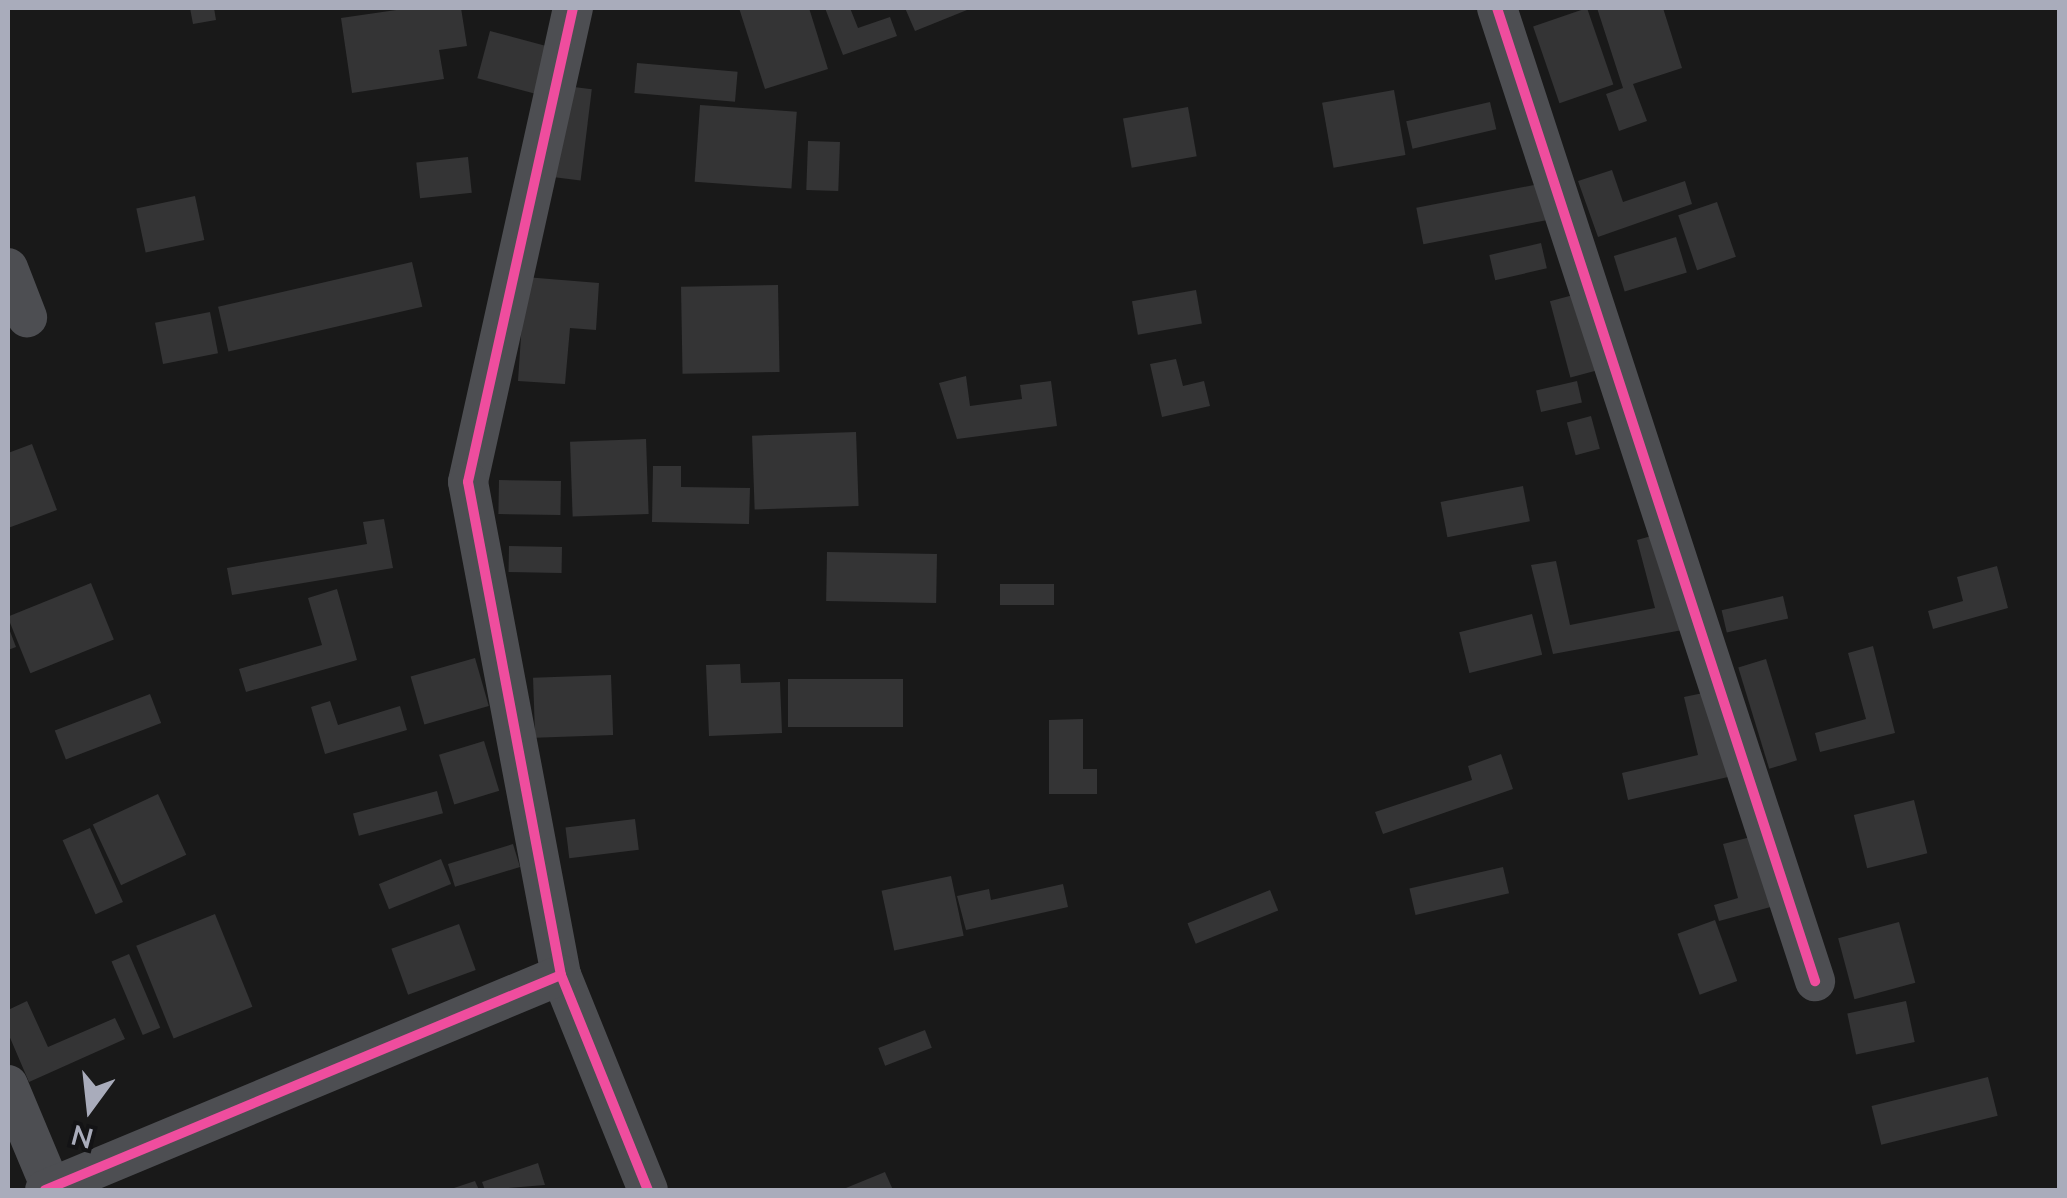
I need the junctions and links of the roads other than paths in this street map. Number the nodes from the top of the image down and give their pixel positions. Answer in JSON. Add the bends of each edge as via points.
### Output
{"nodes":[{"id":1,"x":573,"y":8,"type":"edge"},
{"id":2,"x":1497,"y":8,"type":"edge"},
{"id":3,"x":8,"y":268,"type":"edge"},
{"id":4,"x":26,"y":316,"type":"dead end"},
{"id":5,"x":561,"y":976,"type":"junction"},
{"id":6,"x":1815,"y":981,"type":"dead end"},
{"id":7,"x":8,"y":1085,"type":"edge"},
{"id":8,"x":48,"y":1189,"type":"edge"},
{"id":9,"x":648,"y":1190,"type":"edge"}],
"edges":[{"from":1,"to":5,"type":"street","via":[[468,482]]},
{"from":2,"to":6,"type":"street"},
{"from":3,"to":4,"type":"street"},
{"from":5,"to":8,"type":"street"},
{"from":5,"to":9,"type":"street"},
{"from":7,"to":8,"type":"street"}]}
